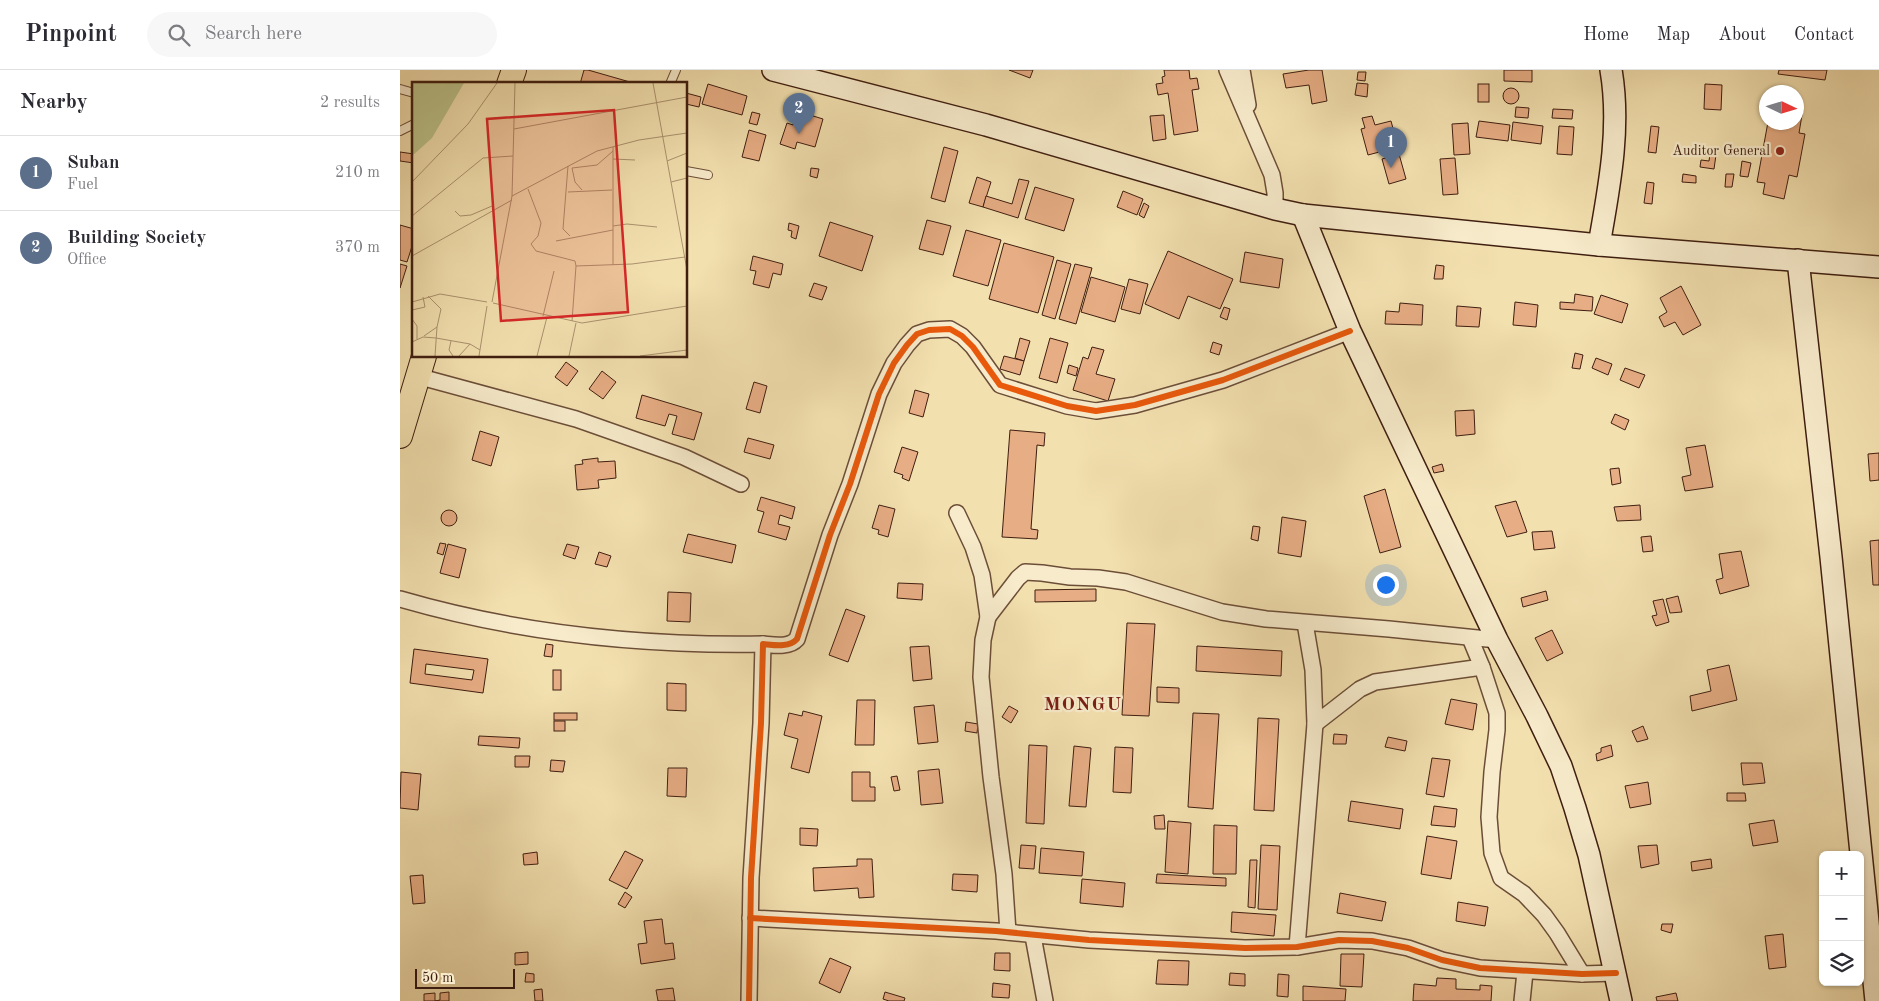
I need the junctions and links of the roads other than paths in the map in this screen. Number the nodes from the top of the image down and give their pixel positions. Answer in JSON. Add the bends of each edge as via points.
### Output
{"nodes":[{"id":1,"x":676,"y":70,"type":"edge"},
{"id":2,"x":773,"y":70,"type":"edge"},
{"id":3,"x":1227,"y":70,"type":"edge"},
{"id":4,"x":1242,"y":70,"type":"edge"},
{"id":5,"x":1611,"y":70,"type":"edge"},
{"id":6,"x":671,"y":82,"type":"edge"},
{"id":7,"x":1248,"y":119,"type":"junction"},
{"id":8,"x":412,"y":125,"type":"edge"},
{"id":9,"x":400,"y":131,"type":"edge"},
{"id":10,"x":688,"y":170,"type":"edge"},
{"id":11,"x":708,"y":175,"type":"dead end"},
{"id":12,"x":1275,"y":209,"type":"junction"},
{"id":13,"x":1303,"y":215,"type":"junction"},
{"id":14,"x":1599,"y":245,"type":"junction"},
{"id":15,"x":1798,"y":260,"type":"junction"},
{"id":16,"x":1879,"y":267,"type":"edge"},
{"id":17,"x":1350,"y":331,"type":"junction"},
{"id":18,"x":420,"y":366,"type":"edge"},
{"id":19,"x":405,"y":403,"type":"edge"},
{"id":20,"x":400,"y":436,"type":"edge"},
{"id":21,"x":741,"y":484,"type":"dead end"},
{"id":22,"x":957,"y":513,"type":"dead end"},
{"id":23,"x":400,"y":599,"type":"edge"},
{"id":24,"x":988,"y":617,"type":"junction"},
{"id":25,"x":1305,"y":623,"type":"junction"},
{"id":26,"x":1470,"y":638,"type":"junction"},
{"id":27,"x":1496,"y":640,"type":"junction"},
{"id":28,"x":763,"y":644,"type":"junction"},
{"id":29,"x":1482,"y":667,"type":"junction"},
{"id":30,"x":1315,"y":724,"type":"junction"},
{"id":31,"x":750,"y":918,"type":"junction"},
{"id":32,"x":1008,"y":932,"type":"junction"},
{"id":33,"x":1033,"y":936,"type":"junction"},
{"id":34,"x":1297,"y":947,"type":"junction"},
{"id":35,"x":1525,"y":972,"type":"junction"},
{"id":36,"x":1616,"y":972,"type":"junction"},
{"id":37,"x":1582,"y":974,"type":"junction"},
{"id":38,"x":749,"y":1001,"type":"edge"},
{"id":39,"x":1045,"y":1001,"type":"edge"},
{"id":40,"x":1522,"y":1001,"type":"edge"},
{"id":41,"x":1621,"y":1001,"type":"edge"},
{"id":42,"x":1876,"y":1001,"type":"edge"}],
"edges":[{"from":1,"to":6,"type":"lane"},
{"from":2,"to":12,"type":"street","via":[[986,125]]},
{"from":3,"to":7,"type":"street"},
{"from":4,"to":7,"type":"street"},
{"from":5,"to":14,"type":"street","via":[[1615,121],[1613,158]]},
{"from":7,"to":12,"type":"street","via":[[1272,175]]},
{"from":8,"to":9,"type":"lane"},
{"from":10,"to":11,"type":"lane"},
{"from":12,"to":13,"type":"street"},
{"from":13,"to":14,"type":"street"},
{"from":13,"to":17,"type":"street"},
{"from":14,"to":15,"type":"street"},
{"from":15,"to":16,"type":"street"},
{"from":15,"to":42,"type":"street"},
{"from":17,"to":27,"type":"street"},
{"from":17,"to":28,"type":"street","via":[[1223,380],[1135,405],[1096,411],[1066,406],[1000,385],[973,347],[950,329],[917,334],[906,345],[879,394],[798,639],[787,645]]},
{"from":18,"to":19,"type":"main road"},
{"from":18,"to":21,"type":"street","via":[[684,457]]},
{"from":19,"to":20,"type":"main road"},
{"from":22,"to":24,"type":"street","via":[[982,574]]},
{"from":23,"to":28,"type":"street","via":[[577,636],[686,644]]},
{"from":24,"to":25,"type":"street","via":[[1026,572],[1126,582],[1222,612]]},
{"from":24,"to":32,"type":"street","via":[[981,677]]},
{"from":25,"to":26,"type":"street"},
{"from":25,"to":30,"type":"street","via":[[1313,670]]},
{"from":26,"to":27,"type":"street"},
{"from":26,"to":29,"type":"street"},
{"from":27,"to":36,"type":"street","via":[[1561,766],[1589,855]]},
{"from":28,"to":31,"type":"street"},
{"from":29,"to":30,"type":"street","via":[[1375,682],[1360,689]]},
{"from":29,"to":37,"type":"street","via":[[1497,713],[1489,817],[1492,853],[1501,878],[1524,894],[1544,915]]},
{"from":30,"to":34,"type":"street"},
{"from":31,"to":32,"type":"street"},
{"from":31,"to":38,"type":"street"},
{"from":32,"to":33,"type":"street"},
{"from":33,"to":34,"type":"street","via":[[1245,948]]},
{"from":33,"to":39,"type":"street"},
{"from":34,"to":35,"type":"street","via":[[1338,940],[1372,941],[1470,966]]},
{"from":35,"to":37,"type":"street"},
{"from":35,"to":40,"type":"street"},
{"from":36,"to":37,"type":"street"},
{"from":36,"to":41,"type":"street"}]}
